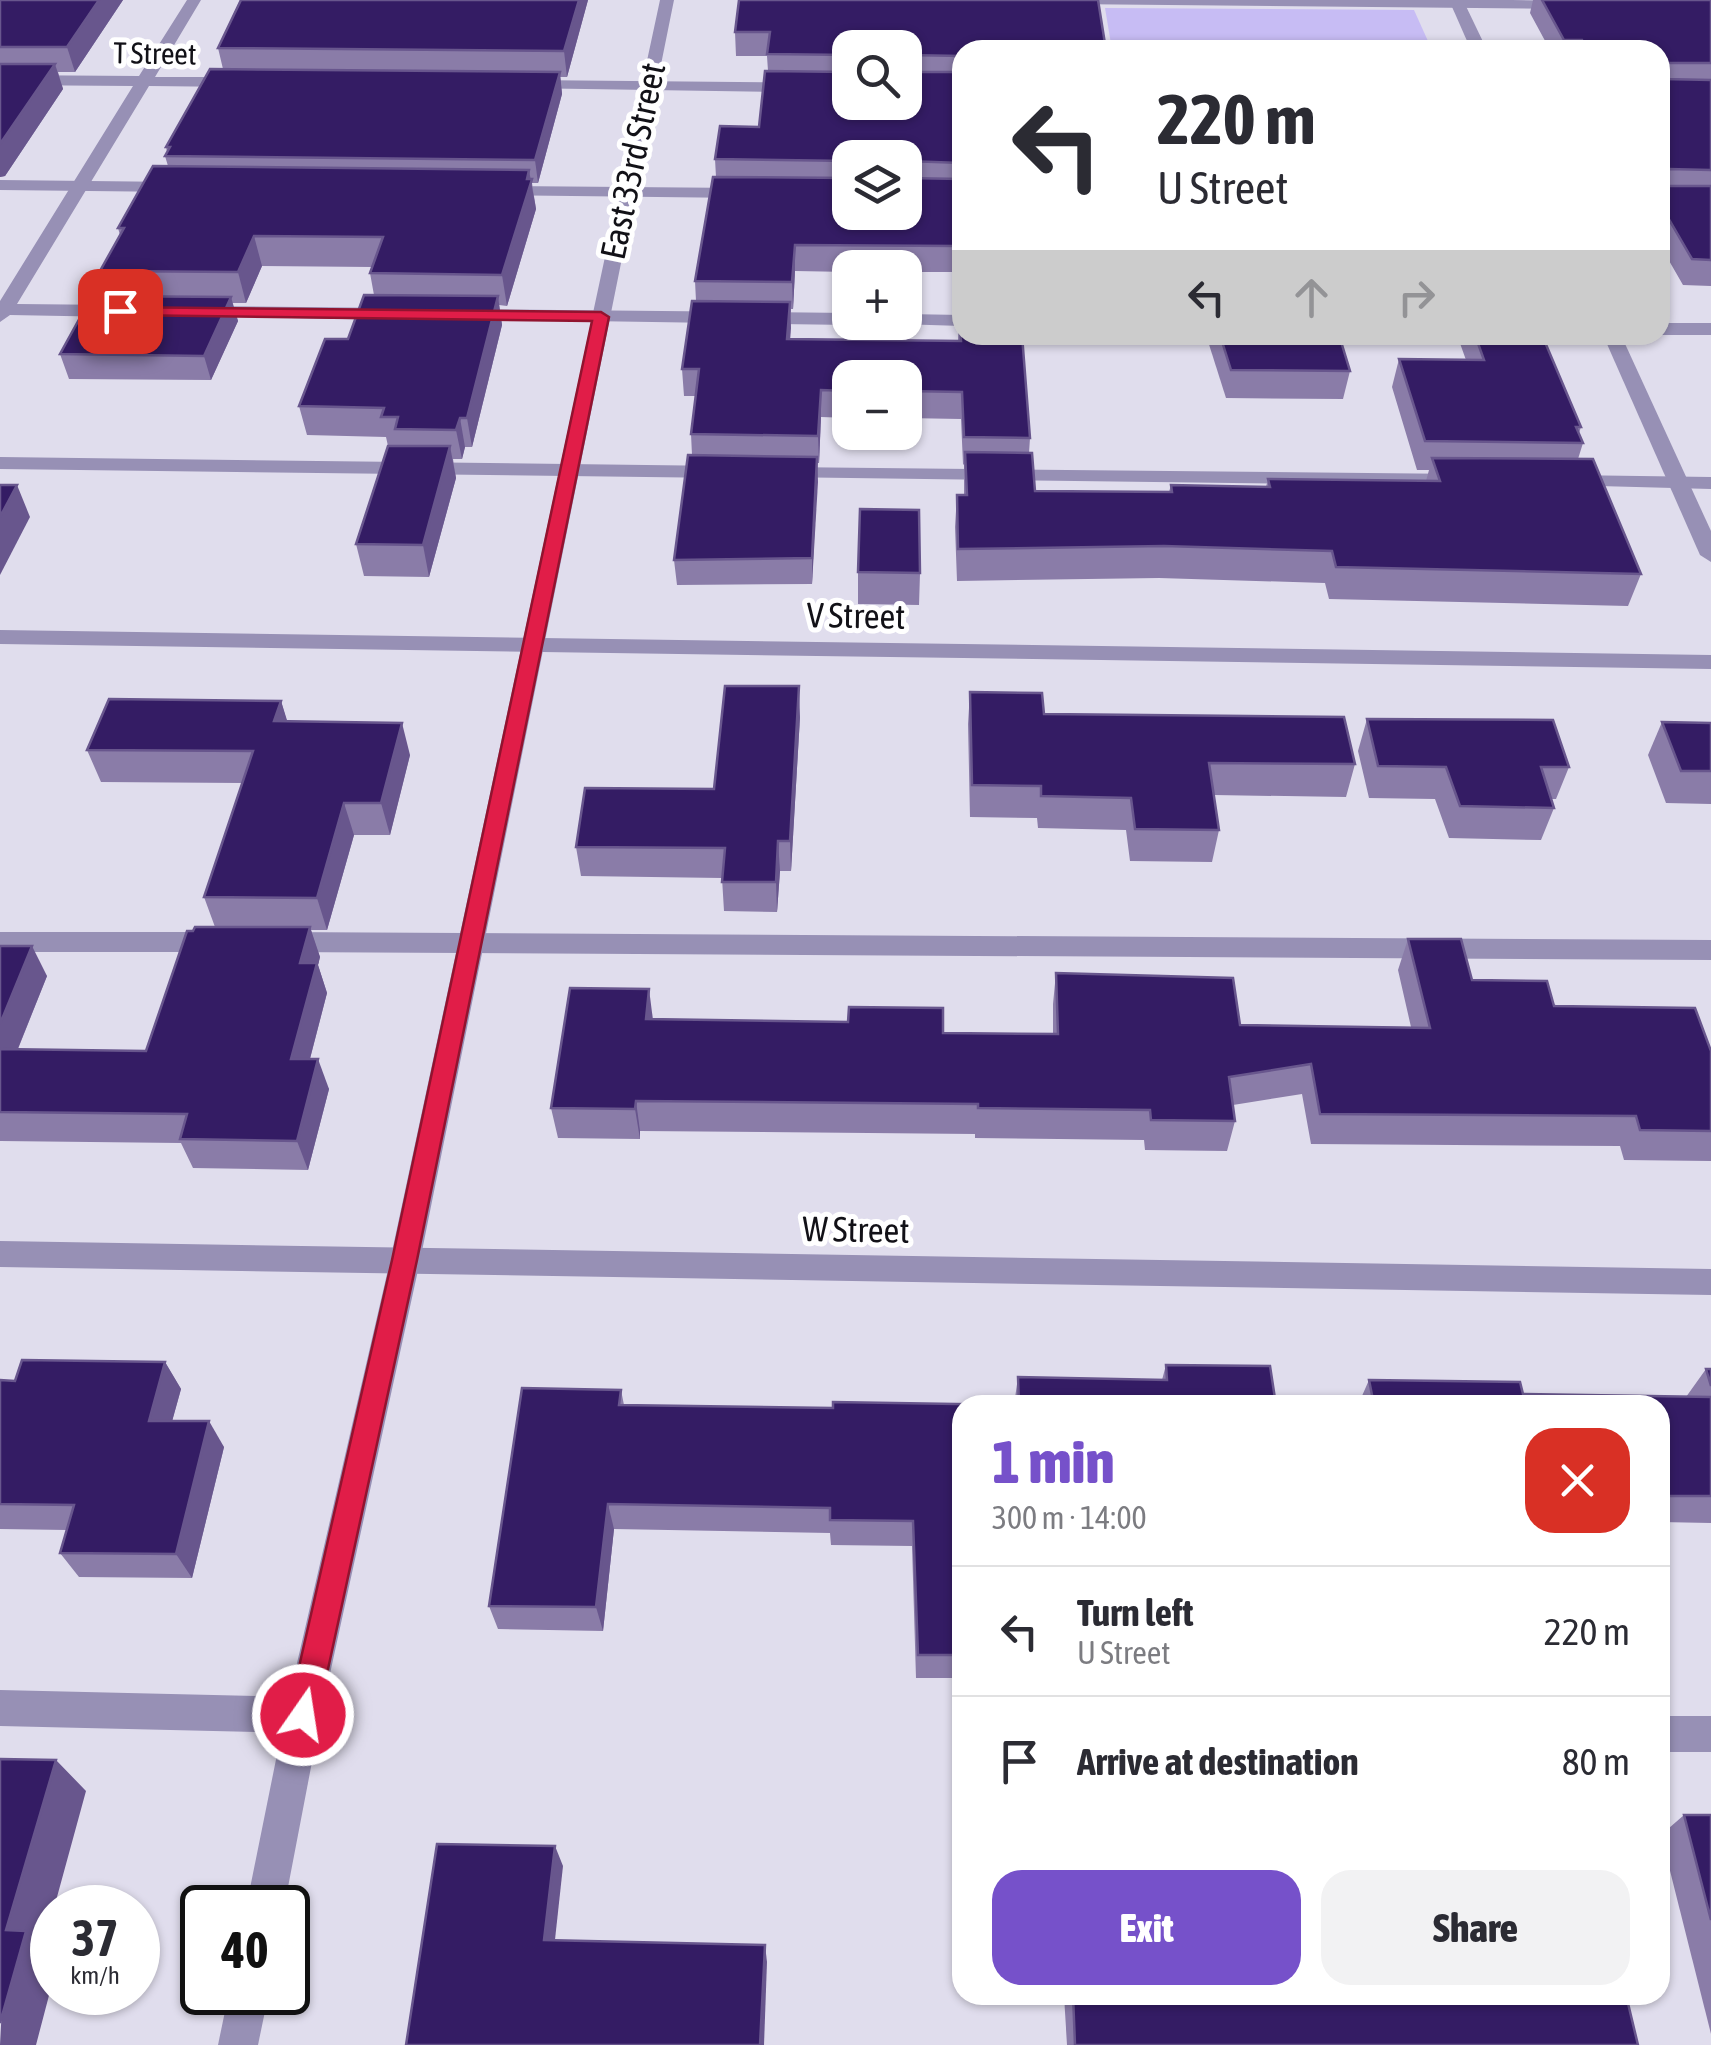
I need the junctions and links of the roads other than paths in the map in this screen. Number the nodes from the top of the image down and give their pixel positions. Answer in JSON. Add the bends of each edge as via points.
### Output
{"nodes":[{"id":1,"x":194,"y":0,"type":"edge"},
{"id":2,"x":667,"y":0,"type":"edge"},
{"id":3,"x":1065,"y":0,"type":"edge"},
{"id":4,"x":1457,"y":2,"type":"edge"},
{"id":5,"x":1594,"y":6,"type":"edge"},
{"id":6,"x":1474,"y":40,"type":"edge"},
{"id":7,"x":0,"y":80,"type":"edge"},
{"id":8,"x":145,"y":81,"type":"junction"},
{"id":9,"x":264,"y":82,"type":"edge"},
{"id":10,"x":502,"y":84,"type":"edge"},
{"id":11,"x":650,"y":86,"type":"junction"},
{"id":12,"x":832,"y":88,"type":"edge"},
{"id":13,"x":0,"y":185,"type":"edge"},
{"id":14,"x":80,"y":186,"type":"junction"},
{"id":15,"x":197,"y":188,"type":"edge"},
{"id":16,"x":471,"y":190,"type":"edge"},
{"id":17,"x":627,"y":192,"type":"junction"},
{"id":18,"x":757,"y":194,"type":"edge"},
{"id":19,"x":1,"y":311,"type":"edge"},
{"id":20,"x":139,"y":311,"type":"edge"},
{"id":21,"x":178,"y":312,"type":"edge"},
{"id":22,"x":409,"y":314,"type":"edge"},
{"id":23,"x":448,"y":315,"type":"edge"},
{"id":24,"x":601,"y":317,"type":"junction"},
{"id":25,"x":832,"y":320,"type":"edge"},
{"id":26,"x":922,"y":320,"type":"edge"},
{"id":27,"x":952,"y":321,"type":"edge"},
{"id":28,"x":1670,"y":328,"type":"edge"},
{"id":29,"x":1711,"y":329,"type":"edge"},
{"id":30,"x":1617,"y":345,"type":"edge"},
{"id":31,"x":0,"y":463,"type":"edge"},
{"id":32,"x":570,"y":470,"type":"junction"},
{"id":33,"x":1482,"y":480,"type":"edge"},
{"id":34,"x":1542,"y":481,"type":"edge"},
{"id":35,"x":1680,"y":483,"type":"junction"},
{"id":36,"x":1711,"y":483,"type":"edge"},
{"id":37,"x":1711,"y":555,"type":"edge"},
{"id":38,"x":0,"y":637,"type":"edge"},
{"id":39,"x":532,"y":646,"type":"junction"},
{"id":40,"x":1711,"y":662,"type":"edge"},
{"id":41,"x":0,"y":942,"type":"edge"},
{"id":42,"x":471,"y":942,"type":"junction"},
{"id":43,"x":1711,"y":950,"type":"edge"},
{"id":44,"x":0,"y":1254,"type":"edge"},
{"id":45,"x":404,"y":1260,"type":"junction"},
{"id":46,"x":1711,"y":1282,"type":"edge"},
{"id":47,"x":0,"y":1708,"type":"edge"},
{"id":48,"x":303,"y":1715,"type":"junction"},
{"id":49,"x":1670,"y":1734,"type":"edge"},
{"id":50,"x":1711,"y":1734,"type":"edge"},
{"id":51,"x":270,"y":1885,"type":"edge"},
{"id":52,"x":244,"y":2015,"type":"edge"},
{"id":53,"x":238,"y":2045,"type":"edge"}],
"edges":[{"from":1,"to":8,"type":"street"},
{"from":2,"to":11,"type":"street","name":"East 33rd Street"},
{"from":3,"to":4,"type":"street"},
{"from":4,"to":5,"type":"street"},
{"from":4,"to":6,"type":"street"},
{"from":7,"to":8,"type":"street","name":"T Street"},
{"from":8,"to":9,"type":"street","name":"T Street"},
{"from":8,"to":14,"type":"street"},
{"from":10,"to":11,"type":"street"},
{"from":11,"to":12,"type":"street"},
{"from":11,"to":17,"type":"street","name":"East 33rd Street"},
{"from":13,"to":14,"type":"street"},
{"from":14,"to":15,"type":"street"},
{"from":14,"to":19,"type":"street"},
{"from":16,"to":17,"type":"street"},
{"from":17,"to":18,"type":"street"},
{"from":17,"to":24,"type":"street","name":"East 33rd Street"},
{"from":19,"to":20,"type":"street"},
{"from":21,"to":22,"type":"street"},
{"from":23,"to":24,"type":"street"},
{"from":24,"to":25,"type":"street"},
{"from":24,"to":32,"type":"street","name":"East 33rd Street"},
{"from":26,"to":27,"type":"street"},
{"from":28,"to":29,"type":"street"},
{"from":30,"to":35,"type":"street"},
{"from":31,"to":32,"type":"street"},
{"from":32,"to":33,"type":"street"},
{"from":32,"to":39,"type":"street","name":"East 33rd Street"},
{"from":34,"to":35,"type":"street"},
{"from":35,"to":36,"type":"street"},
{"from":35,"to":37,"type":"street"},
{"from":38,"to":39,"type":"street","name":"V Street"},
{"from":39,"to":40,"type":"street","name":"V Street"},
{"from":39,"to":42,"type":"street","name":"East 33rd Street"},
{"from":41,"to":42,"type":"street"},
{"from":42,"to":43,"type":"street"},
{"from":42,"to":45,"type":"street","name":"East 33rd Street"},
{"from":44,"to":45,"type":"street","name":"W Street"},
{"from":45,"to":46,"type":"street","name":"W Street"},
{"from":45,"to":48,"type":"street","name":"East 33rd Street"},
{"from":47,"to":48,"type":"street"},
{"from":48,"to":51,"type":"street","name":"East 33rd Street"},
{"from":49,"to":50,"type":"street"},
{"from":52,"to":53,"type":"street"}]}
